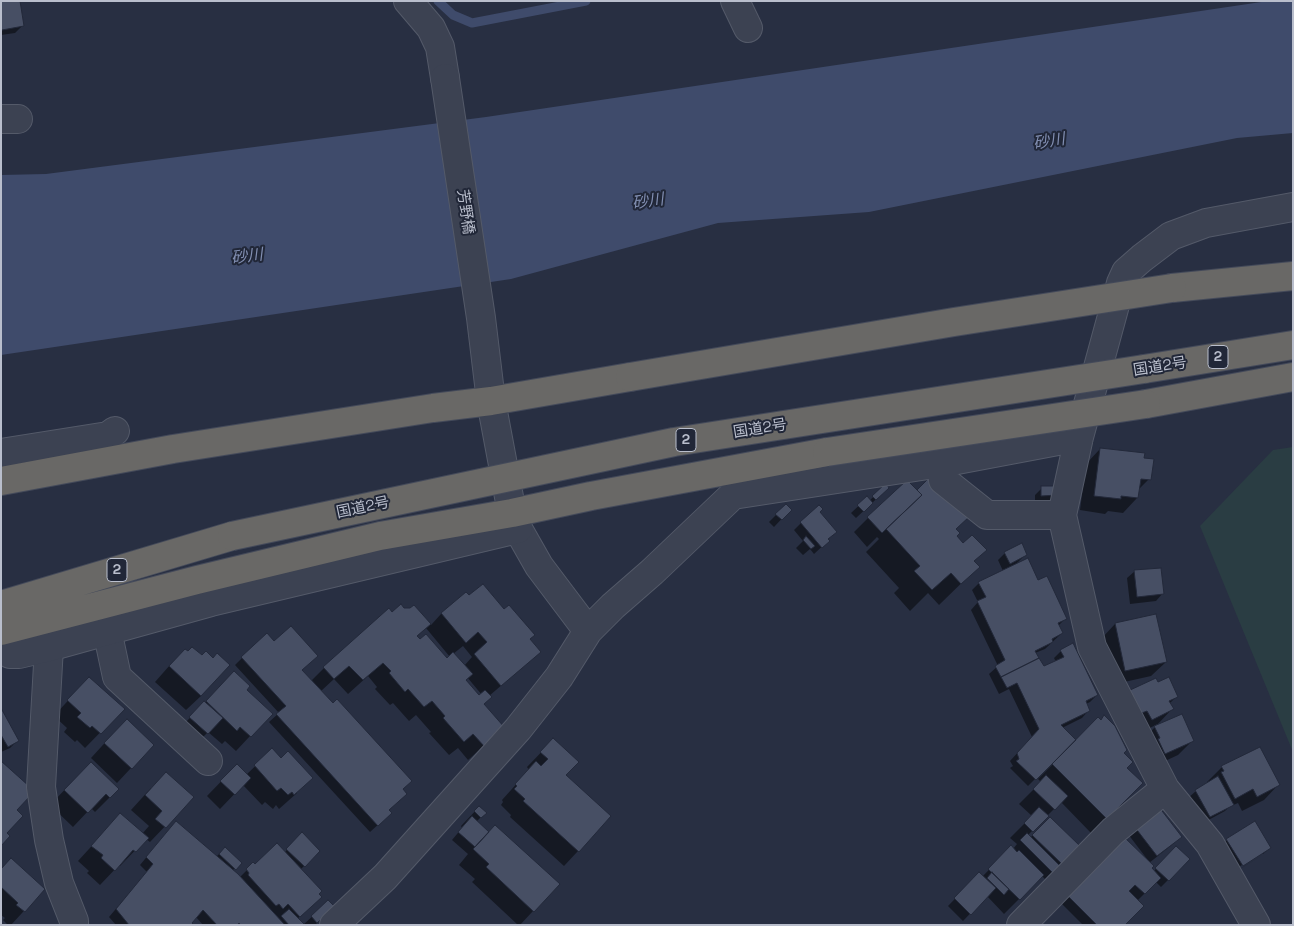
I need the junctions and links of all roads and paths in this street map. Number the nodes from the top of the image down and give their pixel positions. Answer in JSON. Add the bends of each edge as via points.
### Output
{"nodes":[{"id":1,"x":408,"y":1,"type":"edge"},
{"id":2,"x":735,"y":1,"type":"edge"},
{"id":3,"x":748,"y":28,"type":"dead end"},
{"id":4,"x":1293,"y":207,"type":"edge"},
{"id":5,"x":1293,"y":276,"type":"edge"},
{"id":6,"x":1293,"y":345,"type":"edge"},
{"id":7,"x":1293,"y":377,"type":"edge"},
{"id":8,"x":491,"y":401,"type":"junction"},
{"id":9,"x":116,"y":431,"type":"dead end"},
{"id":10,"x":1079,"y":437,"type":"junction"},
{"id":11,"x":1,"y":454,"type":"edge"},
{"id":12,"x":941,"y":463,"type":"junction"},
{"id":13,"x":1,"y":481,"type":"edge"},
{"id":14,"x":1062,"y":515,"type":"junction"},
{"id":15,"x":515,"y":521,"type":"junction"},
{"id":16,"x":232,"y":536,"type":"junction"},
{"id":17,"x":1,"y":586,"type":"edge"},
{"id":18,"x":1,"y":605,"type":"edge"},
{"id":19,"x":107,"y":630,"type":"junction"},
{"id":20,"x":1,"y":631,"type":"edge"},
{"id":21,"x":588,"y":631,"type":"junction"},
{"id":22,"x":1,"y":643,"type":"edge"},
{"id":23,"x":48,"y":647,"type":"junction"},
{"id":24,"x":208,"y":761,"type":"dead end"},
{"id":25,"x":1165,"y":788,"type":"junction"},
{"id":26,"x":74,"y":925,"type":"edge"},
{"id":27,"x":334,"y":925,"type":"edge"},
{"id":28,"x":1021,"y":925,"type":"edge"},
{"id":29,"x":1256,"y":925,"type":"edge"}],
"edges":[{"from":1,"to":8,"type":"street","name":"芳野橋","via":[[431,28],[440,47]]},
{"from":2,"to":3,"type":"street"},
{"from":4,"to":10,"type":"street","via":[[1206,223],[1171,236],[1126,272]]},
{"from":5,"to":8,"type":"highway","bridge":true,"via":[[1172,288]]},
{"from":6,"to":16,"type":"highway","name":"国道2号","number":"2","bridge":true,"via":[[674,442]]},
{"from":7,"to":15,"type":"highway","bridge":true,"via":[[1146,404],[827,452],[591,496]]},
{"from":8,"to":13,"type":"highway","via":[[173,449]]},
{"from":8,"to":15,"type":"street","name":"芳野橋"},
{"from":9,"to":11,"type":"street","via":[[108,436]]},
{"from":10,"to":12,"type":"street"},
{"from":10,"to":14,"type":"street"},
{"from":12,"to":14,"type":"street","via":[[943,480],[987,515]]},
{"from":12,"to":21,"type":"street","via":[[733,495]]},
{"from":14,"to":25,"type":"street","via":[[1092,647]]},
{"from":15,"to":19,"type":"street"},
{"from":15,"to":20,"type":"highway","via":[[380,536]]},
{"from":15,"to":21,"type":"street","name":"芳野橋","via":[[539,566]]},
{"from":16,"to":17,"type":"highway","name":"国道2号","number":"2"},
{"from":16,"to":18,"type":"highway","name":"国道2号","number":"2"},
{"from":19,"to":23,"type":"street"},
{"from":19,"to":24,"type":"street","via":[[117,677]]},
{"from":21,"to":27,"type":"street","via":[[559,677],[518,729],[386,877]]},
{"from":22,"to":23,"type":"street","via":[[10,654]]},
{"from":23,"to":26,"type":"street","via":[[42,787],[49,840]]},
{"from":25,"to":28,"type":"street","via":[[1113,832]]},
{"from":25,"to":29,"type":"street","via":[[1210,844]]}]}
